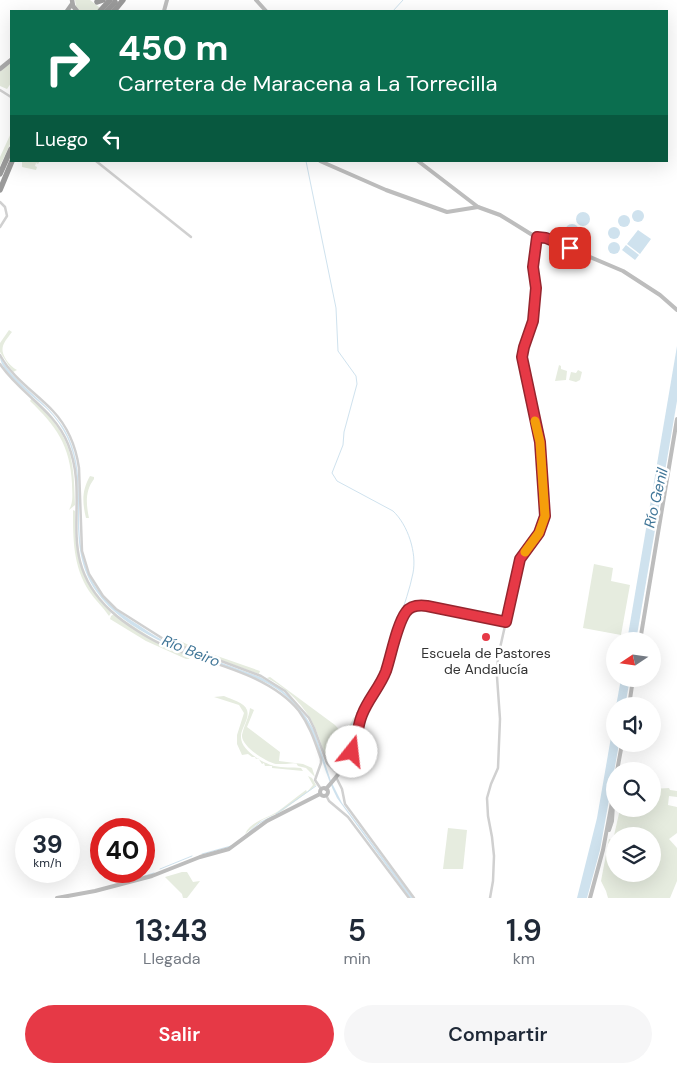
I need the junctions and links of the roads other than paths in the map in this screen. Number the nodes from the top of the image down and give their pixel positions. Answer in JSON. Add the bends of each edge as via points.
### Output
{"nodes":[{"id":1,"x":122,"y":0,"type":"edge"},
{"id":2,"x":256,"y":0,"type":"edge"},
{"id":3,"x":116,"y":4,"type":"edge"},
{"id":4,"x":102,"y":10,"type":"edge"},
{"id":5,"x":265,"y":10,"type":"edge"},
{"id":6,"x":10,"y":61,"type":"edge"},
{"id":7,"x":0,"y":69,"type":"edge"},
{"id":8,"x":10,"y":151,"type":"edge"},
{"id":9,"x":12,"y":162,"type":"edge"},
{"id":10,"x":97,"y":162,"type":"edge"},
{"id":11,"x":322,"y":162,"type":"edge"},
{"id":12,"x":419,"y":162,"type":"edge"},
{"id":13,"x":0,"y":174,"type":"edge"},
{"id":14,"x":0,"y":190,"type":"edge"},
{"id":15,"x":0,"y":202,"type":"edge"},
{"id":16,"x":478,"y":207,"type":"junction"},
{"id":17,"x":0,"y":227,"type":"edge"},
{"id":18,"x":536,"y":236,"type":"junction"},
{"id":19,"x":192,"y":237,"type":"dead end"},
{"id":20,"x":677,"y":310,"type":"edge"},
{"id":21,"x":0,"y":355,"type":"edge"},
{"id":22,"x":0,"y":364,"type":"edge"},
{"id":23,"x":677,"y":419,"type":"edge"},
{"id":24,"x":506,"y":622,"type":"junction"},
{"id":25,"x":642,"y":632,"type":"edge"},
{"id":26,"x":337,"y":775,"type":"junction"},
{"id":27,"x":322,"y":790,"type":"junction"},
{"id":28,"x":326,"y":795,"type":"joint"},
{"id":29,"x":613,"y":817,"type":"edge"},
{"id":30,"x":57,"y":898,"type":"edge"},
{"id":31,"x":409,"y":898,"type":"edge"},
{"id":32,"x":414,"y":898,"type":"edge"},
{"id":33,"x":490,"y":898,"type":"edge"},
{"id":34,"x":590,"y":898,"type":"edge"}],
"edges":[{"from":1,"to":3,"type":"highway"},
{"from":2,"to":5,"type":"street"},
{"from":3,"to":4,"type":"highway","bridge":true},
{"from":6,"to":7,"type":"main road"},
{"from":8,"to":13,"type":"highway"},
{"from":9,"to":14,"type":"highway"},
{"from":10,"to":19,"type":"street"},
{"from":11,"to":16,"type":"street","via":[[447,212]]},
{"from":12,"to":16,"type":"street"},
{"from":15,"to":17,"type":"street","via":[[8,216]]},
{"from":16,"to":18,"type":"street"},
{"from":18,"to":20,"type":"street","via":[[622,272],[660,295]]},
{"from":18,"to":24,"type":"street","via":[[533,321],[522,357],[540,442],[545,516],[539,533],[520,559]]},
{"from":21,"to":26,"type":"street","via":[[15,377],[55,413],[70,436],[79,468],[82,551],[89,574],[103,596],[122,613],[165,640],[261,676],[285,692],[308,718],[327,763]]},
{"from":22,"to":27,"type":"street","via":[[15,383],[51,416],[69,446],[75,476],[78,553],[96,593],[113,612],[156,641],[259,680],[283,695],[299,711],[310,730],[321,759],[315,780]]},
{"from":23,"to":25,"type":"street"},
{"from":24,"to":26,"type":"street","via":[[420,605],[409,609],[402,619],[383,678],[359,720],[357,743]]},
{"from":24,"to":33,"type":"street","via":[[497,667],[498,768],[487,798],[494,856]]},
{"from":26,"to":27,"type":"street"},
{"from":26,"to":32,"type":"street","via":[[345,804]]},
{"from":27,"to":28,"type":"street","via":[[323,796]]},
{"from":27,"to":30,"type":"street","via":[[267,821],[229,849],[152,876]]},
{"from":28,"to":31,"type":"street","via":[[348,817]]},
{"from":29,"to":34,"type":"street"}]}
